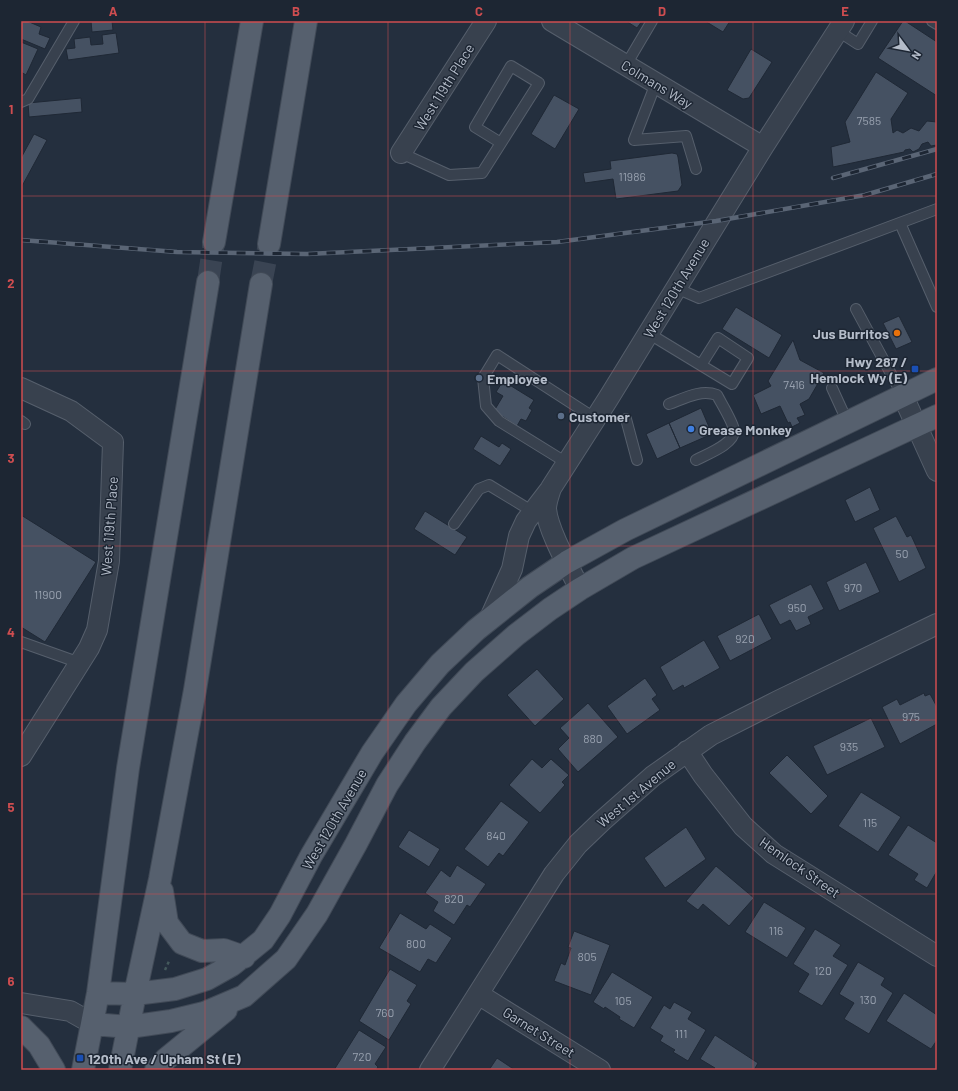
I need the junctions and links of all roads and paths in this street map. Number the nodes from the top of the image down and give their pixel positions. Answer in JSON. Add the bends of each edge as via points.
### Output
{"nodes":[{"id":1,"x":74,"y":21,"type":"edge"},
{"id":2,"x":252,"y":21,"type":"edge"},
{"id":3,"x":306,"y":21,"type":"edge"},
{"id":4,"x":486,"y":21,"type":"edge"},
{"id":5,"x":552,"y":21,"type":"edge"},
{"id":6,"x":652,"y":21,"type":"edge"},
{"id":7,"x":872,"y":21,"type":"edge"},
{"id":8,"x":932,"y":21,"type":"edge"},
{"id":9,"x":937,"y":24,"type":"edge"},
{"id":10,"x":841,"y":26,"type":"edge"},
{"id":11,"x":626,"y":65,"type":"junction"},
{"id":12,"x":656,"y":83,"type":"junction"},
{"id":13,"x":21,"y":102,"type":"edge"},
{"id":14,"x":501,"y":144,"type":"junction"},
{"id":15,"x":763,"y":147,"type":"junction"},
{"id":16,"x":401,"y":153,"type":"joint"},
{"id":17,"x":696,"y":169,"type":"dead end"},
{"id":18,"x":937,"y":209,"type":"edge"},
{"id":19,"x":900,"y":223,"type":"junction"},
{"id":20,"x":214,"y":242,"type":"tunnel mouth"},
{"id":21,"x":269,"y":244,"type":"tunnel mouth"},
{"id":22,"x":208,"y":282,"type":"tunnel mouth"},
{"id":23,"x":261,"y":284,"type":"tunnel mouth"},
{"id":24,"x":676,"y":288,"type":"junction"},
{"id":25,"x":937,"y":307,"type":"edge"},
{"id":26,"x":856,"y":309,"type":"dead end"},
{"id":27,"x":648,"y":333,"type":"junction"},
{"id":28,"x":701,"y":365,"type":"junction"},
{"id":29,"x":937,"y":380,"type":"edge"},
{"id":30,"x":21,"y":388,"type":"edge"},
{"id":31,"x":832,"y":388,"type":"dead end"},
{"id":32,"x":903,"y":396,"type":"junction"},
{"id":33,"x":669,"y":404,"type":"dead end"},
{"id":34,"x":937,"y":416,"type":"edge"},
{"id":35,"x":596,"y":419,"type":"junction"},
{"id":36,"x":626,"y":419,"type":"dead end"},
{"id":37,"x":848,"y":423,"type":"junction"},
{"id":38,"x":917,"y":426,"type":"junction"},
{"id":39,"x":637,"y":460,"type":"dead end"},
{"id":40,"x":696,"y":460,"type":"dead end"},
{"id":41,"x":567,"y":463,"type":"junction"},
{"id":42,"x":937,"y":471,"type":"edge"},
{"id":43,"x":541,"y":517,"type":"junction"},
{"id":44,"x":454,"y":524,"type":"dead end"},
{"id":45,"x":567,"y":562,"type":"junction"},
{"id":46,"x":580,"y":589,"type":"junction"},
{"id":47,"x":490,"y":618,"type":"junction"},
{"id":48,"x":937,"y":624,"type":"edge"},
{"id":49,"x":21,"y":642,"type":"edge"},
{"id":50,"x":80,"y":663,"type":"junction"},
{"id":51,"x":687,"y":751,"type":"junction"},
{"id":52,"x":21,"y":756,"type":"edge"},
{"id":53,"x":160,"y":879,"type":"junction"},
{"id":54,"x":174,"y":953,"type":"dead end"},
{"id":55,"x":937,"y":956,"type":"edge"},
{"id":56,"x":244,"y":957,"type":"junction"},
{"id":57,"x":164,"y":973,"type":"dead end"},
{"id":58,"x":98,"y":993,"type":"junction"},
{"id":59,"x":135,"y":994,"type":"junction"},
{"id":60,"x":478,"y":994,"type":"junction"},
{"id":61,"x":244,"y":996,"type":"junction"},
{"id":62,"x":21,"y":1003,"type":"edge"},
{"id":63,"x":70,"y":1011,"type":"junction"},
{"id":64,"x":93,"y":1024,"type":"junction"},
{"id":65,"x":21,"y":1027,"type":"edge"},
{"id":66,"x":129,"y":1027,"type":"junction"},
{"id":67,"x":54,"y":1070,"type":"edge"},
{"id":68,"x":83,"y":1070,"type":"edge"},
{"id":69,"x":120,"y":1070,"type":"edge"},
{"id":70,"x":156,"y":1070,"type":"edge"},
{"id":71,"x":430,"y":1070,"type":"edge"},
{"id":72,"x":600,"y":1070,"type":"edge"}],
"edges":[{"from":1,"to":13,"type":"lane","via":[[28,98]]},
{"from":2,"to":20,"type":"main road"},
{"from":3,"to":21,"type":"main road"},
{"from":4,"to":16,"type":"street","name":"West 119th Place"},
{"from":5,"to":11,"type":"street","name":"Colmans Way"},
{"from":6,"to":11,"type":"lane"},
{"from":7,"to":10,"type":"lane","via":[[858,44]]},
{"from":8,"to":9,"type":"lane"},
{"from":10,"to":15,"type":"street","name":"West 120th Avenue"},
{"from":11,"to":12,"type":"street","name":"Colmans Way"},
{"from":12,"to":15,"type":"street","name":"Colmans Way"},
{"from":12,"to":17,"type":"lane","via":[[634,140],[686,136]]},
{"from":14,"to":14,"type":"lane","via":[[539,83],[511,66],[475,127]]},
{"from":14,"to":16,"type":"lane","via":[[482,173],[449,175]]},
{"from":15,"to":24,"type":"street","name":"West 120th Avenue"},
{"from":18,"to":19,"type":"lane"},
{"from":19,"to":24,"type":"lane","via":[[699,298]]},
{"from":19,"to":25,"type":"lane"},
{"from":22,"to":58,"type":"main road","via":[[130,760]]},
{"from":23,"to":53,"type":"main road","via":[[195,690]]},
{"from":24,"to":27,"type":"street","name":"West 120th Avenue"},
{"from":26,"to":32,"type":"lane"},
{"from":27,"to":28,"type":"lane"},
{"from":27,"to":35,"type":"street","name":"West 120th Avenue"},
{"from":28,"to":28,"type":"lane","via":[[732,384],[748,358],[718,338]]},
{"from":29,"to":32,"type":"main road","name":"West 120th Avenue"},
{"from":30,"to":50,"type":"street","name":"West 119th Place","via":[[71,411],[113,442],[109,561],[97,630]]},
{"from":31,"to":37,"type":"lane"},
{"from":32,"to":37,"type":"main road","name":"West 120th Avenue"},
{"from":32,"to":38,"type":"street"},
{"from":33,"to":40,"type":"lane","via":[[710,392],[717,395],[734,428],[734,436],[729,442]]},
{"from":34,"to":38,"type":"main road","name":"West 120th Avenue"},
{"from":35,"to":41,"type":"street","name":"West 120th Avenue"},
{"from":35,"to":41,"type":"lane","via":[[497,355],[483,378],[486,406],[499,421]]},
{"from":36,"to":39,"type":"lane"},
{"from":37,"to":45,"type":"main road","name":"West 120th Avenue","via":[[625,530]]},
{"from":38,"to":42,"type":"street"},
{"from":38,"to":46,"type":"main road","name":"West 120th Avenue","via":[[633,558]]},
{"from":41,"to":43,"type":"street","name":"West 120th Avenue","via":[[551,488]]},
{"from":43,"to":44,"type":"lane","via":[[489,485],[479,489]]},
{"from":43,"to":45,"type":"street"},
{"from":43,"to":47,"type":"street","name":"West 120th Avenue","via":[[526,521],[519,536],[512,569]]},
{"from":45,"to":46,"type":"street"},
{"from":45,"to":47,"type":"main road","name":"West 120th Avenue"},
{"from":46,"to":61,"type":"main road","name":"West 120th Avenue","via":[[516,635],[474,672],[441,707],[387,785],[316,914],[286,959]]},
{"from":47,"to":56,"type":"main road","name":"West 120th Avenue","via":[[440,664],[406,704],[372,753],[264,940]]},
{"from":48,"to":51,"type":"street","name":"West 1st Avenue","via":[[711,735]]},
{"from":49,"to":50,"type":"lane"},
{"from":50,"to":52,"type":"street","name":"West 119th Place"},
{"from":51,"to":55,"type":"street","name":"Hemlock Street","via":[[743,826],[774,854]]},
{"from":51,"to":60,"type":"street","name":"West 1st Avenue","via":[[653,776],[578,844],[554,874]]},
{"from":53,"to":56,"type":"main road","via":[[167,923],[182,943],[202,952],[224,950]]},
{"from":53,"to":59,"type":"main road"},
{"from":54,"to":57,"type":"path","via":[[165,966]]},
{"from":56,"to":59,"type":"main road","name":"West 120th Avenue","via":[[194,983],[175,989]]},
{"from":58,"to":59,"type":"main road","name":"West 120th Avenue"},
{"from":58,"to":63,"type":"street"},
{"from":58,"to":64,"type":"main road"},
{"from":59,"to":66,"type":"main road"},
{"from":60,"to":71,"type":"street","name":"West 1st Avenue"},
{"from":60,"to":72,"type":"street","name":"Garnet Street"},
{"from":61,"to":66,"type":"main road","name":"West 120th Avenue","via":[[204,1013]]},
{"from":61,"to":70,"type":"main road"},
{"from":62,"to":63,"type":"street"},
{"from":63,"to":64,"type":"street"},
{"from":64,"to":66,"type":"main road","name":"West 120th Avenue"},
{"from":64,"to":68,"type":"main road"},
{"from":65,"to":67,"type":"main road","via":[[39,1045]]},
{"from":66,"to":69,"type":"main road"}]}
